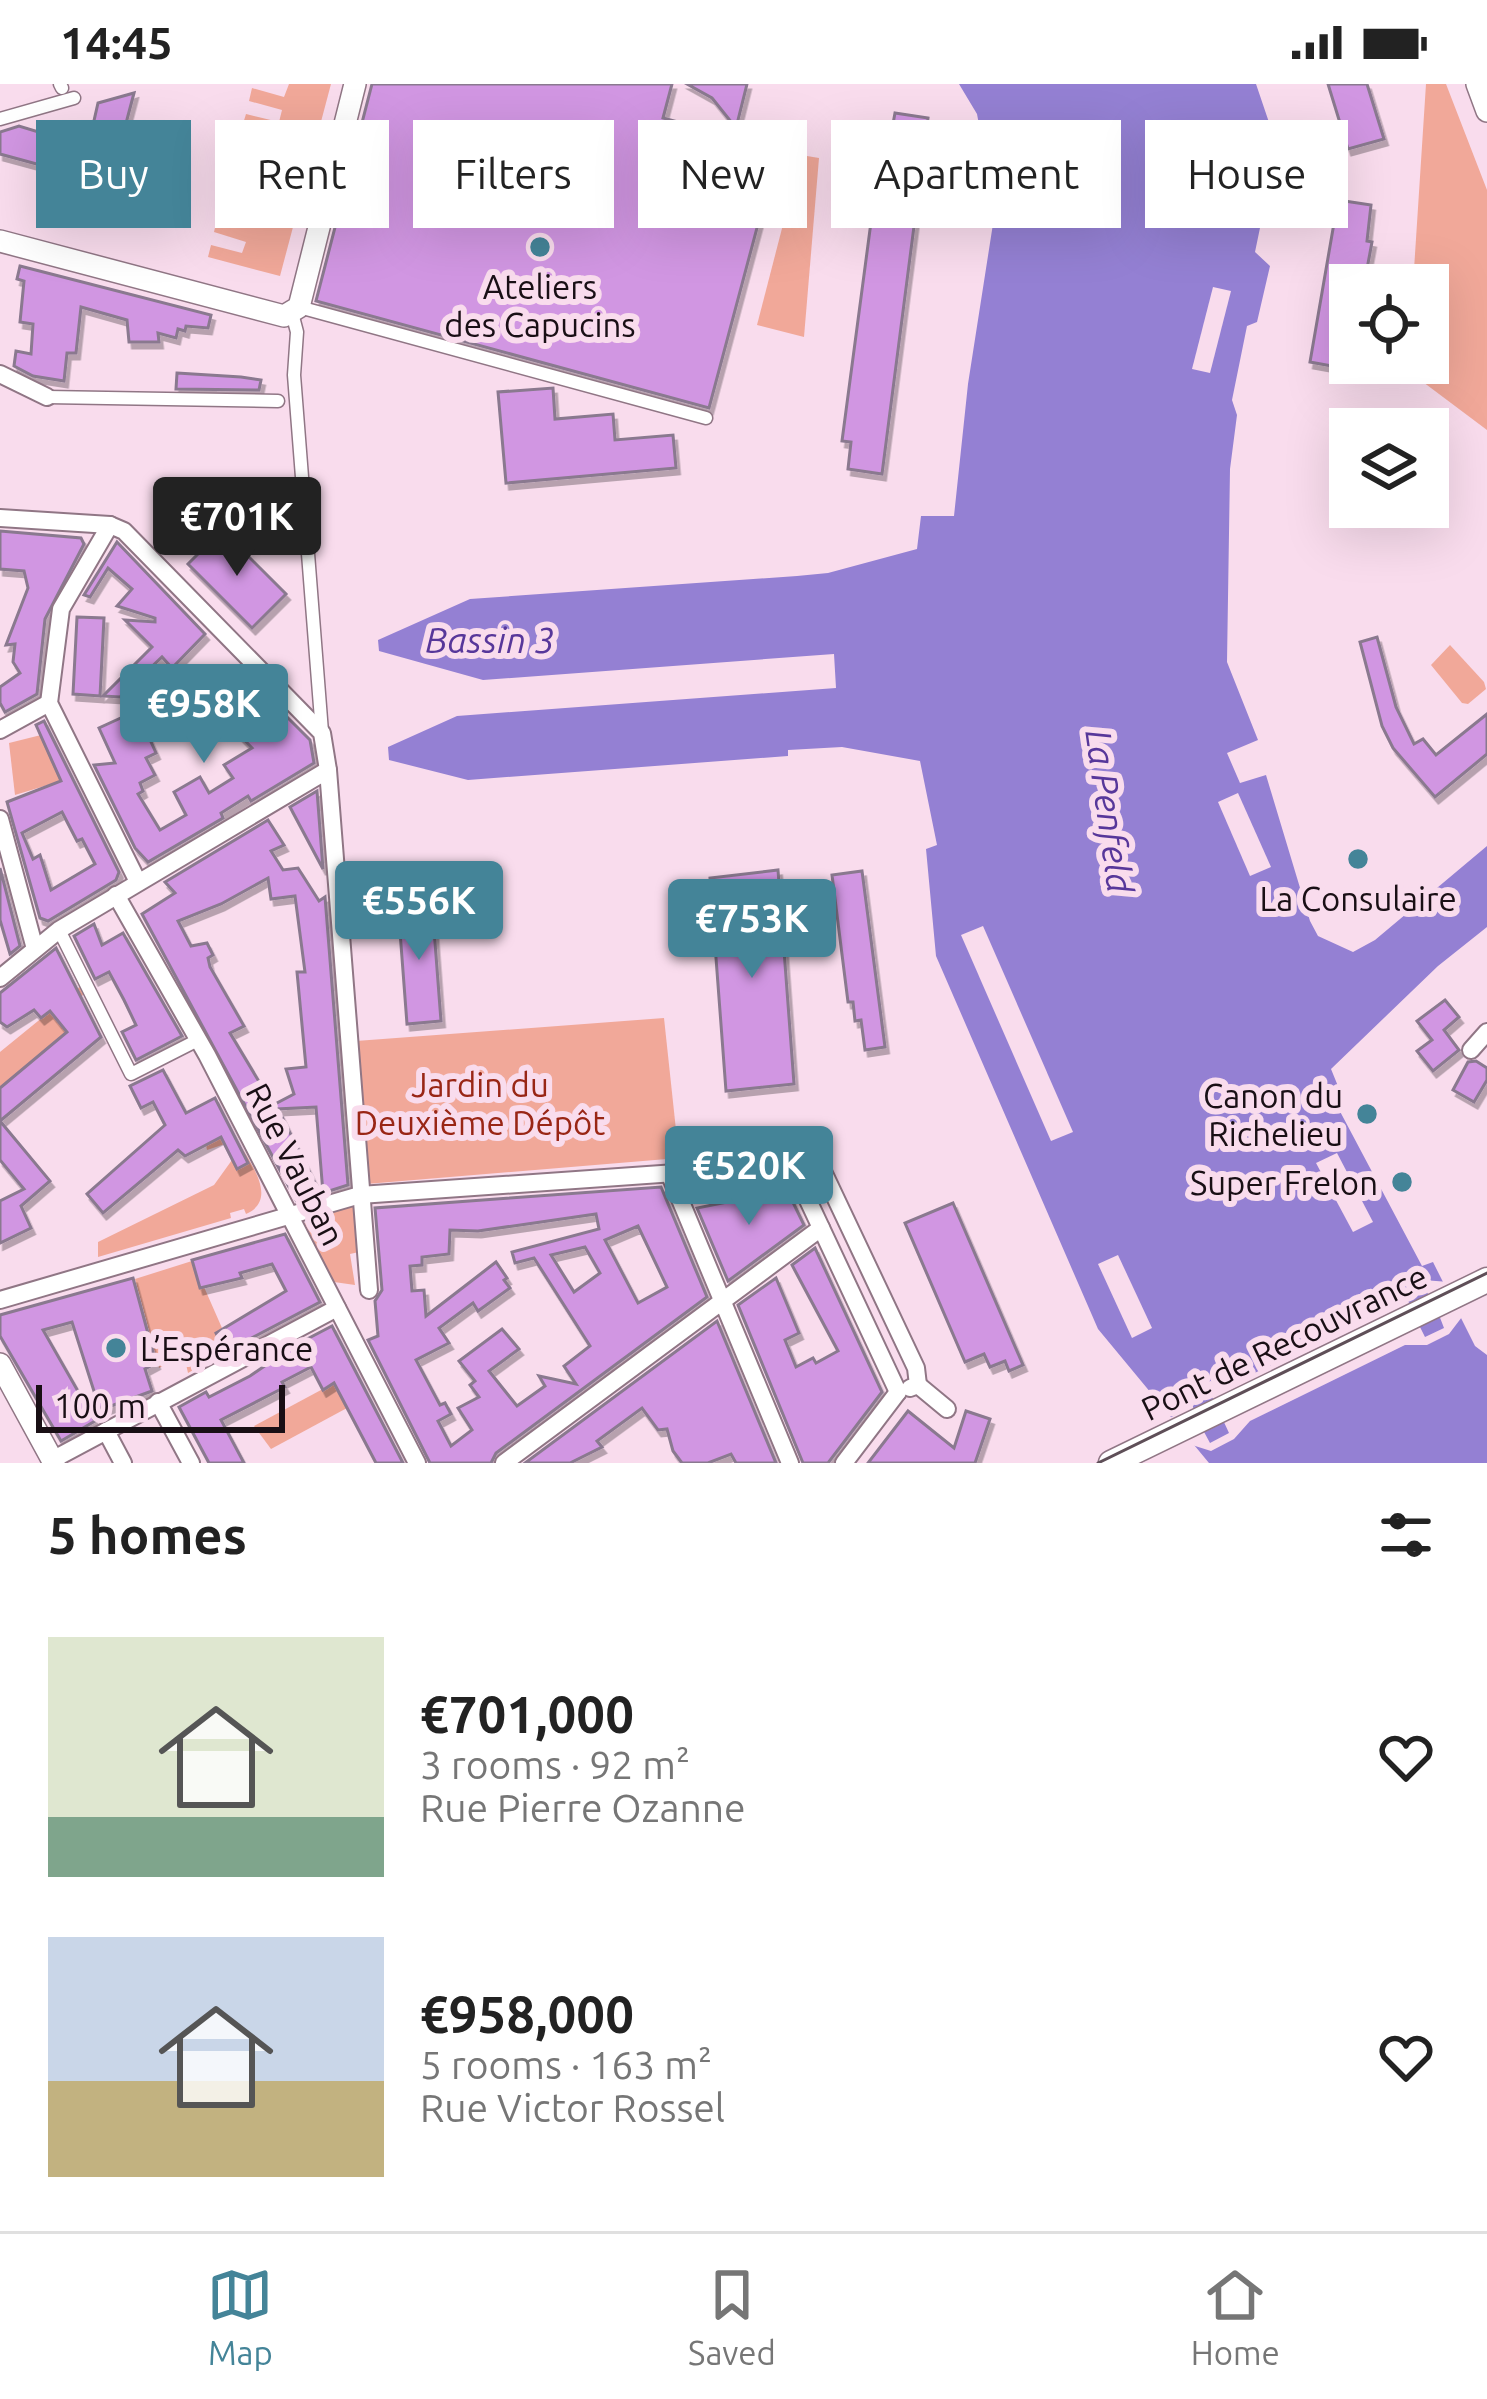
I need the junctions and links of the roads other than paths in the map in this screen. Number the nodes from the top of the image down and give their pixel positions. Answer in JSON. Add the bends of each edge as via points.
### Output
{"nodes":[{"id":1,"x":355,"y":84,"type":"edge"},
{"id":2,"x":1477,"y":84,"type":"edge"},
{"id":3,"x":74,"y":98,"type":"dead end"},
{"id":4,"x":1487,"y":111,"type":"edge"},
{"id":5,"x":0,"y":119,"type":"edge"},
{"id":6,"x":0,"y":241,"type":"edge"},
{"id":7,"x":305,"y":313,"type":"junction"},
{"id":8,"x":0,"y":374,"type":"edge"},
{"id":9,"x":47,"y":397,"type":"joint"},
{"id":10,"x":278,"y":401,"type":"dead end"},
{"id":11,"x":706,"y":418,"type":"dead end"},
{"id":12,"x":0,"y":518,"type":"edge"},
{"id":13,"x":110,"y":525,"type":"junction"},
{"id":14,"x":49,"y":703,"type":"junction"},
{"id":15,"x":0,"y":730,"type":"edge"},
{"id":16,"x":322,"y":733,"type":"junction"},
{"id":17,"x":328,"y":770,"type":"junction"},
{"id":18,"x":0,"y":819,"type":"edge"},
{"id":19,"x":138,"y":882,"type":"junction"},
{"id":20,"x":116,"y":896,"type":"junction"},
{"id":21,"x":59,"y":930,"type":"junction"},
{"id":22,"x":35,"y":949,"type":"junction"},
{"id":23,"x":0,"y":978,"type":"edge"},
{"id":24,"x":1487,"y":1032,"type":"edge"},
{"id":25,"x":196,"y":1041,"type":"junction"},
{"id":26,"x":1471,"y":1050,"type":"dead end"},
{"id":27,"x":792,"y":1166,"type":"junction"},
{"id":28,"x":669,"y":1173,"type":"junction"},
{"id":29,"x":360,"y":1195,"type":"junction"},
{"id":30,"x":287,"y":1217,"type":"junction"},
{"id":31,"x":821,"y":1228,"type":"junction"},
{"id":32,"x":1487,"y":1283,"type":"edge"},
{"id":33,"x":369,"y":1290,"type":"dead end"},
{"id":34,"x":0,"y":1300,"type":"edge"},
{"id":35,"x":724,"y":1301,"type":"junction"},
{"id":36,"x":337,"y":1308,"type":"junction"},
{"id":37,"x":0,"y":1364,"type":"edge"},
{"id":38,"x":918,"y":1385,"type":"junction"},
{"id":39,"x":898,"y":1392,"type":"junction"},
{"id":40,"x":158,"y":1402,"type":"junction"},
{"id":41,"x":946,"y":1409,"type":"dead end"},
{"id":42,"x":106,"y":1431,"type":"junction"},
{"id":43,"x":53,"y":1461,"type":"edge"},
{"id":44,"x":123,"y":1463,"type":"edge"},
{"id":45,"x":191,"y":1463,"type":"edge"},
{"id":46,"x":417,"y":1463,"type":"edge"},
{"id":47,"x":503,"y":1463,"type":"edge"},
{"id":48,"x":790,"y":1463,"type":"edge"},
{"id":49,"x":844,"y":1463,"type":"edge"},
{"id":50,"x":1111,"y":1463,"type":"edge"},
{"id":51,"x":1123,"y":1463,"type":"edge"}],
"edges":[{"from":1,"to":7,"type":"street"},
{"from":2,"to":4,"type":"street"},
{"from":3,"to":5,"type":"street"},
{"from":6,"to":7,"type":"street","via":[[284,316]]},
{"from":7,"to":11,"type":"street"},
{"from":7,"to":16,"type":"street","via":[[294,375]]},
{"from":8,"to":9,"type":"street"},
{"from":9,"to":10,"type":"street"},
{"from":12,"to":13,"type":"street"},
{"from":13,"to":14,"type":"street","via":[[61,609]]},
{"from":13,"to":16,"type":"street","via":[[138,541]]},
{"from":14,"to":15,"type":"street"},
{"from":14,"to":19,"type":"street"},
{"from":16,"to":17,"type":"street"},
{"from":17,"to":19,"type":"street"},
{"from":17,"to":29,"type":"street"},
{"from":18,"to":22,"type":"street"},
{"from":19,"to":20,"type":"street"},
{"from":20,"to":21,"type":"street"},
{"from":20,"to":25,"type":"street","name":"Rue Vauban"},
{"from":21,"to":22,"type":"street"},
{"from":21,"to":25,"type":"street","via":[[130,1074]]},
{"from":22,"to":23,"type":"street"},
{"from":24,"to":26,"type":"street"},
{"from":25,"to":30,"type":"street","name":"Rue Vauban"},
{"from":27,"to":28,"type":"street"},
{"from":27,"to":31,"type":"street"},
{"from":27,"to":38,"type":"street","via":[[819,1163]]},
{"from":28,"to":29,"type":"street"},
{"from":28,"to":35,"type":"street"},
{"from":29,"to":30,"type":"street"},
{"from":29,"to":33,"type":"street"},
{"from":30,"to":34,"type":"street"},
{"from":30,"to":36,"type":"street","name":"Rue Vauban"},
{"from":31,"to":35,"type":"street"},
{"from":31,"to":39,"type":"street"},
{"from":32,"to":50,"type":"main road","name":"Pont de Recouvrance"},
{"from":32,"to":51,"type":"main road","name":"Pont de Recouvrance"},
{"from":35,"to":47,"type":"street"},
{"from":35,"to":48,"type":"street"},
{"from":36,"to":40,"type":"street"},
{"from":36,"to":46,"type":"street","name":"Rue Vauban"},
{"from":37,"to":43,"type":"street"},
{"from":38,"to":39,"type":"street"},
{"from":38,"to":41,"type":"street"},
{"from":39,"to":49,"type":"street"},
{"from":40,"to":42,"type":"street"},
{"from":40,"to":45,"type":"street"},
{"from":42,"to":43,"type":"street"},
{"from":42,"to":44,"type":"street"}]}
